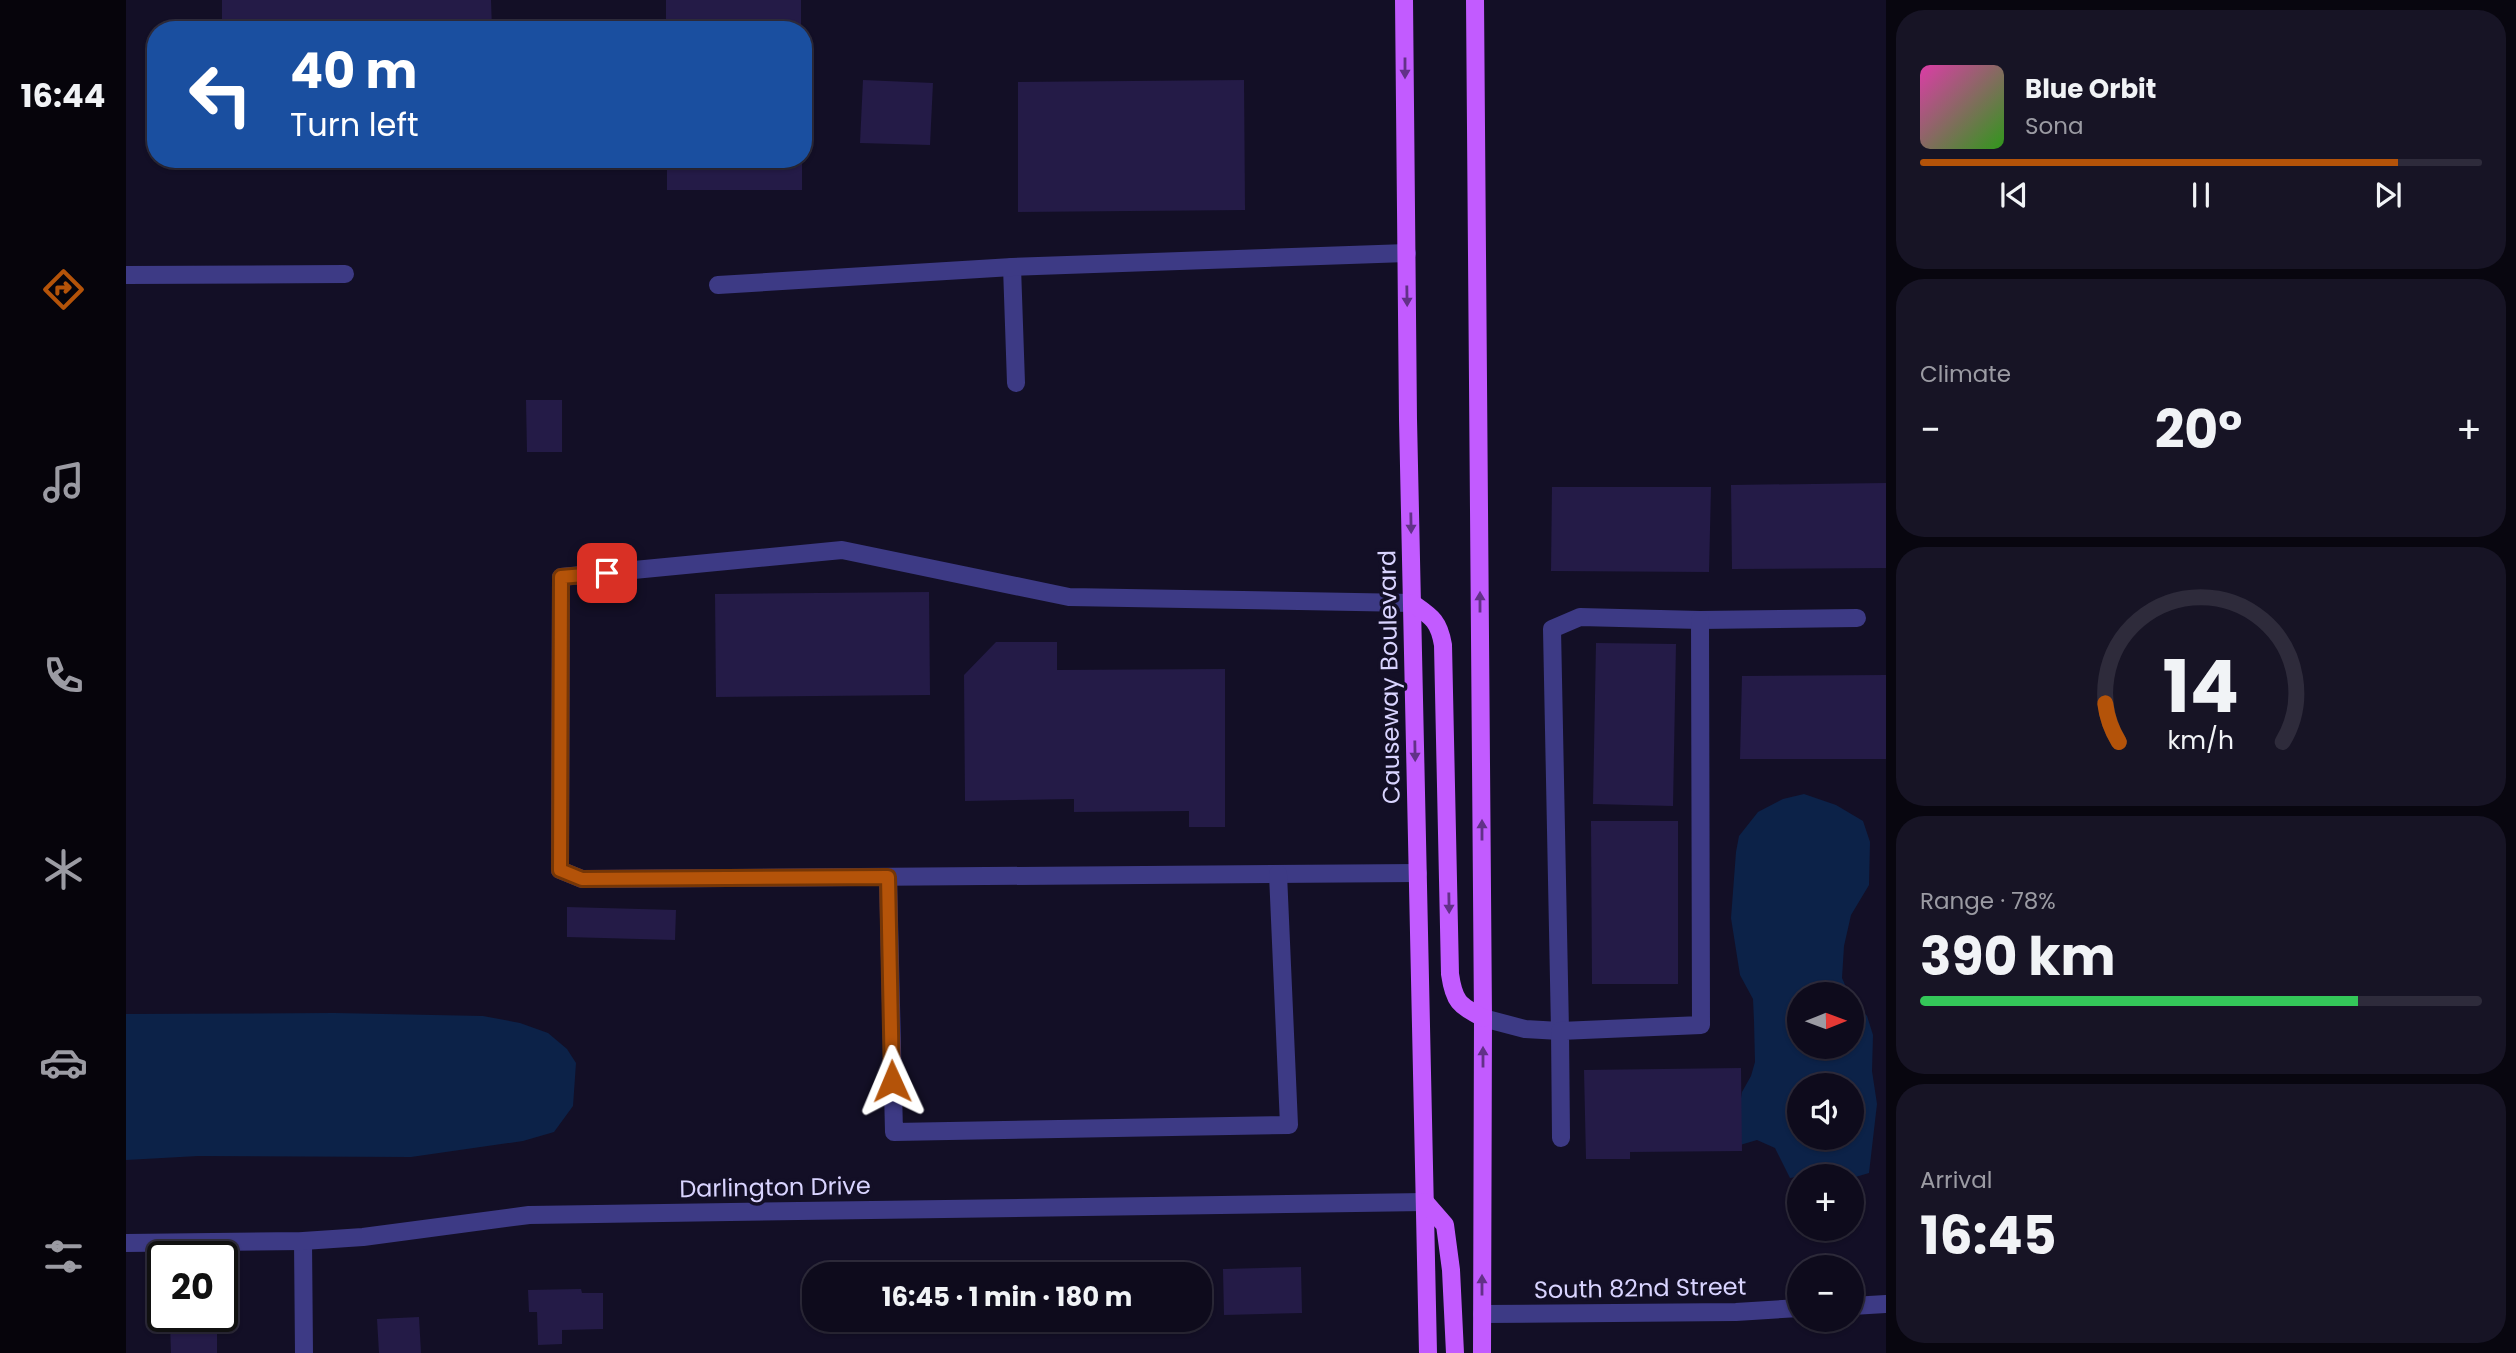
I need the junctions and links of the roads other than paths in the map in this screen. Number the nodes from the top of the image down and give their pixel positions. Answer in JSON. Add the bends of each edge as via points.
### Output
{"nodes":[{"id":1,"x":1404,"y":0,"type":"edge"},
{"id":2,"x":1475,"y":0,"type":"edge"},
{"id":3,"x":1407,"y":253,"type":"junction"},
{"id":4,"x":1012,"y":267,"type":"junction"},
{"id":5,"x":345,"y":274,"type":"dead end"},
{"id":6,"x":126,"y":275,"type":"edge"},
{"id":7,"x":718,"y":285,"type":"dead end"},
{"id":8,"x":1016,"y":383,"type":"dead end"},
{"id":9,"x":1412,"y":603,"type":"junction"},
{"id":10,"x":1857,"y":618,"type":"dead end"},
{"id":11,"x":1700,"y":621,"type":"junction"},
{"id":12,"x":1418,"y":873,"type":"junction"},
{"id":13,"x":1278,"y":874,"type":"junction"},
{"id":14,"x":888,"y":877,"type":"junction"},
{"id":15,"x":1483,"y":1018,"type":"junction"},
{"id":16,"x":1560,"y":1031,"type":"junction"},
{"id":17,"x":1561,"y":1139,"type":"dead end"},
{"id":18,"x":1425,"y":1202,"type":"junction"},
{"id":19,"x":303,"y":1241,"type":"junction"},
{"id":20,"x":126,"y":1243,"type":"edge"},
{"id":21,"x":1886,"y":1304,"type":"edge"},
{"id":22,"x":1864,"y":1305,"type":"edge"},
{"id":23,"x":1787,"y":1309,"type":"edge"},
{"id":24,"x":1482,"y":1314,"type":"junction"},
{"id":25,"x":304,"y":1353,"type":"edge"},
{"id":26,"x":1428,"y":1353,"type":"edge"},
{"id":27,"x":1455,"y":1353,"type":"edge"},
{"id":28,"x":1482,"y":1353,"type":"edge"}],
"edges":[{"from":1,"to":3,"type":"main road","name":"Causeway Boulevard","one_way":true},
{"from":15,"to":2,"type":"main road","one_way":true},
{"from":3,"to":4,"type":"street"},
{"from":3,"to":9,"type":"main road","name":"Causeway Boulevard","one_way":true},
{"from":4,"to":7,"type":"street"},
{"from":4,"to":8,"type":"street"},
{"from":5,"to":6,"type":"street"},
{"from":9,"to":12,"type":"main road","name":"Causeway Boulevard","one_way":true},
{"from":9,"to":14,"type":"street","via":[[1069,597],[842,550],[561,577],[560,870],[582,879]]},
{"from":9,"to":15,"type":"main road","one_way":true,"via":[[1433,617],[1443,645],[1453,992],[1461,1006]]},
{"from":10,"to":11,"type":"street"},
{"from":11,"to":16,"type":"street","via":[[1701,1025]]},
{"from":11,"to":16,"type":"street","via":[[1580,617],[1552,629]]},
{"from":12,"to":13,"type":"street"},
{"from":12,"to":18,"type":"main road","name":"Causeway Boulevard"},
{"from":13,"to":14,"type":"street"},
{"from":13,"to":14,"type":"street","via":[[1289,1125],[894,1132]]},
{"from":15,"to":16,"type":"street","via":[[1525,1029]]},
{"from":24,"to":15,"type":"main road","one_way":true},
{"from":16,"to":17,"type":"street"},
{"from":18,"to":19,"type":"street","name":"Darlington Drive","via":[[529,1215]]},
{"from":18,"to":26,"type":"main road","name":"Causeway Boulevard"},
{"from":18,"to":27,"type":"main road","via":[[1445,1225]]},
{"from":19,"to":20,"type":"street","name":"Darlington Drive"},
{"from":19,"to":25,"type":"street"},
{"from":21,"to":22,"type":"street"},
{"from":23,"to":24,"type":"street","name":"South 82nd Street"},
{"from":24,"to":28,"type":"main road"}]}
